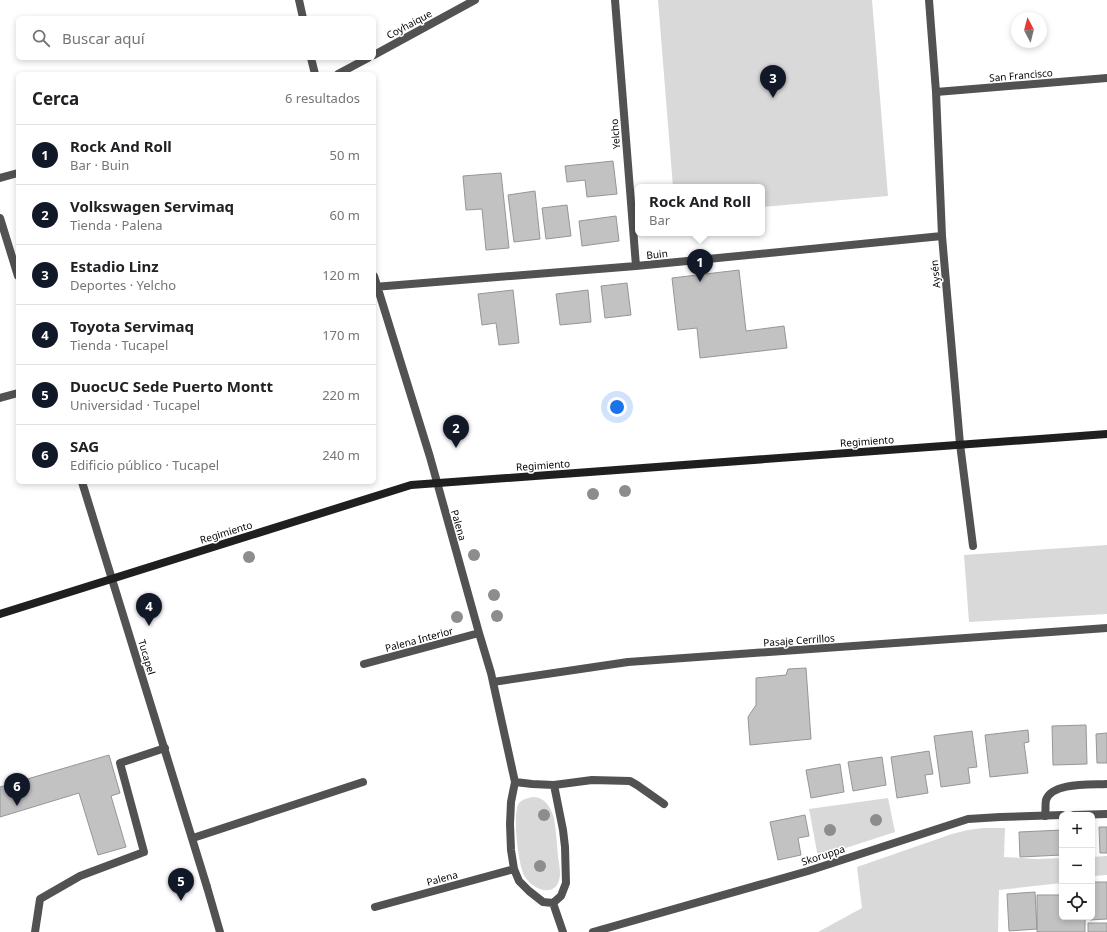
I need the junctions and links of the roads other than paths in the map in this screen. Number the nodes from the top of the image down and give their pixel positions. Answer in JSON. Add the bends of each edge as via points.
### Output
{"nodes":[{"id":1,"x":299,"y":0,"type":"edge"},
{"id":2,"x":476,"y":0,"type":"edge"},
{"id":3,"x":615,"y":0,"type":"edge"},
{"id":4,"x":929,"y":0,"type":"edge"},
{"id":5,"x":303,"y":16,"type":"edge"},
{"id":6,"x":376,"y":54,"type":"edge"},
{"id":7,"x":312,"y":60,"type":"edge"},
{"id":8,"x":364,"y":60,"type":"edge"},
{"id":9,"x":314,"y":72,"type":"edge"},
{"id":10,"x":342,"y":72,"type":"edge"},
{"id":11,"x":1107,"y":78,"type":"edge"},
{"id":12,"x":936,"y":92,"type":"junction"},
{"id":13,"x":16,"y":174,"type":"edge"},
{"id":14,"x":0,"y":178,"type":"edge"},
{"id":15,"x":0,"y":218,"type":"edge"},
{"id":16,"x":942,"y":236,"type":"junction"},
{"id":17,"x":636,"y":266,"type":"junction"},
{"id":18,"x":16,"y":270,"type":"edge"},
{"id":19,"x":376,"y":287,"type":"edge"},
{"id":20,"x":16,"y":394,"type":"edge"},
{"id":21,"x":0,"y":398,"type":"edge"},
{"id":22,"x":1107,"y":434,"type":"edge"},
{"id":23,"x":960,"y":444,"type":"junction"},
{"id":24,"x":436,"y":483,"type":"junction"},
{"id":25,"x":83,"y":484,"type":"edge"},
{"id":26,"x":973,"y":546,"type":"dead end"},
{"id":27,"x":112,"y":578,"type":"junction"},
{"id":28,"x":0,"y":614,"type":"edge"},
{"id":29,"x":1107,"y":628,"type":"edge"},
{"id":30,"x":479,"y":633,"type":"junction"},
{"id":31,"x":364,"y":664,"type":"dead end"},
{"id":32,"x":493,"y":682,"type":"junction"},
{"id":33,"x":165,"y":748,"type":"junction"},
{"id":34,"x":363,"y":782,"type":"dead end"},
{"id":35,"x":515,"y":782,"type":"junction"},
{"id":36,"x":1107,"y":784,"type":"edge"},
{"id":37,"x":554,"y":785,"type":"junction"},
{"id":38,"x":664,"y":804,"type":"dead end"},
{"id":39,"x":1095,"y":814,"type":"edge"},
{"id":40,"x":1107,"y":814,"type":"edge"},
{"id":41,"x":1059,"y":815,"type":"edge"},
{"id":42,"x":1046,"y":816,"type":"junction"},
{"id":43,"x":193,"y":838,"type":"junction"},
{"id":44,"x":514,"y":869,"type":"junction"},
{"id":45,"x":553,"y":903,"type":"junction"},
{"id":46,"x":376,"y":907,"type":"dead end"},
{"id":47,"x":35,"y":932,"type":"edge"},
{"id":48,"x":220,"y":932,"type":"edge"},
{"id":49,"x":563,"y":932,"type":"edge"},
{"id":50,"x":593,"y":932,"type":"edge"}],
"edges":[{"from":1,"to":5,"type":"street"},
{"from":2,"to":6,"type":"street","name":"Coyhaique"},
{"from":3,"to":17,"type":"street","name":"Yelcho"},
{"from":4,"to":12,"type":"street","name":"Aysén"},
{"from":7,"to":9,"type":"street"},
{"from":8,"to":10,"type":"street"},
{"from":11,"to":12,"type":"street","name":"San Francisco"},
{"from":12,"to":16,"type":"street","name":"Aysén"},
{"from":13,"to":14,"type":"street"},
{"from":15,"to":18,"type":"street"},
{"from":16,"to":17,"type":"street","name":"Buin"},
{"from":16,"to":23,"type":"street","name":"Aysén"},
{"from":17,"to":19,"type":"street","name":"Buin"},
{"from":19,"to":24,"type":"street","name":"Palena"},
{"from":20,"to":21,"type":"street"},
{"from":22,"to":23,"type":"main road","name":"Regimiento"},
{"from":23,"to":24,"type":"main road","name":"Regimiento"},
{"from":23,"to":26,"type":"street","name":"Aysén"},
{"from":24,"to":27,"type":"main road","name":"Regimiento","via":[[404,487]]},
{"from":24,"to":30,"type":"street","name":"Palena"},
{"from":25,"to":27,"type":"street","name":"Tucapel"},
{"from":27,"to":28,"type":"main road","name":"Regimiento"},
{"from":27,"to":33,"type":"street","name":"Tucapel"},
{"from":29,"to":32,"type":"street","name":"Pasaje Cerrillos","via":[[628,662]]},
{"from":30,"to":31,"type":"street","name":"Palena Interior"},
{"from":30,"to":32,"type":"street","name":"Palena"},
{"from":32,"to":35,"type":"street","name":"Palena"},
{"from":33,"to":43,"type":"street","name":"Tucapel"},
{"from":33,"to":47,"type":"street","via":[[120,762],[144,852],[80,876],[40,898]]},
{"from":34,"to":43,"type":"street"},
{"from":35,"to":37,"type":"street"},
{"from":35,"to":44,"type":"street","name":"Palena","via":[[510,824]]},
{"from":36,"to":42,"type":"street","via":[[1064,786],[1055,789],[1046,801]]},
{"from":37,"to":38,"type":"street","via":[[592,780],[630,782]]},
{"from":37,"to":45,"type":"street","via":[[564,830],[566,883],[560,896]]},
{"from":39,"to":40,"type":"street"},
{"from":41,"to":42,"type":"street","name":"Skoruppa"},
{"from":42,"to":50,"type":"street","name":"Skoruppa","via":[[968,820],[808,871]]},
{"from":43,"to":48,"type":"street","name":"Tucapel"},
{"from":44,"to":45,"type":"street","name":"Palena","via":[[519,881],[529,891],[543,902]]},
{"from":44,"to":46,"type":"street","name":"Palena"},
{"from":45,"to":49,"type":"street"}]}
